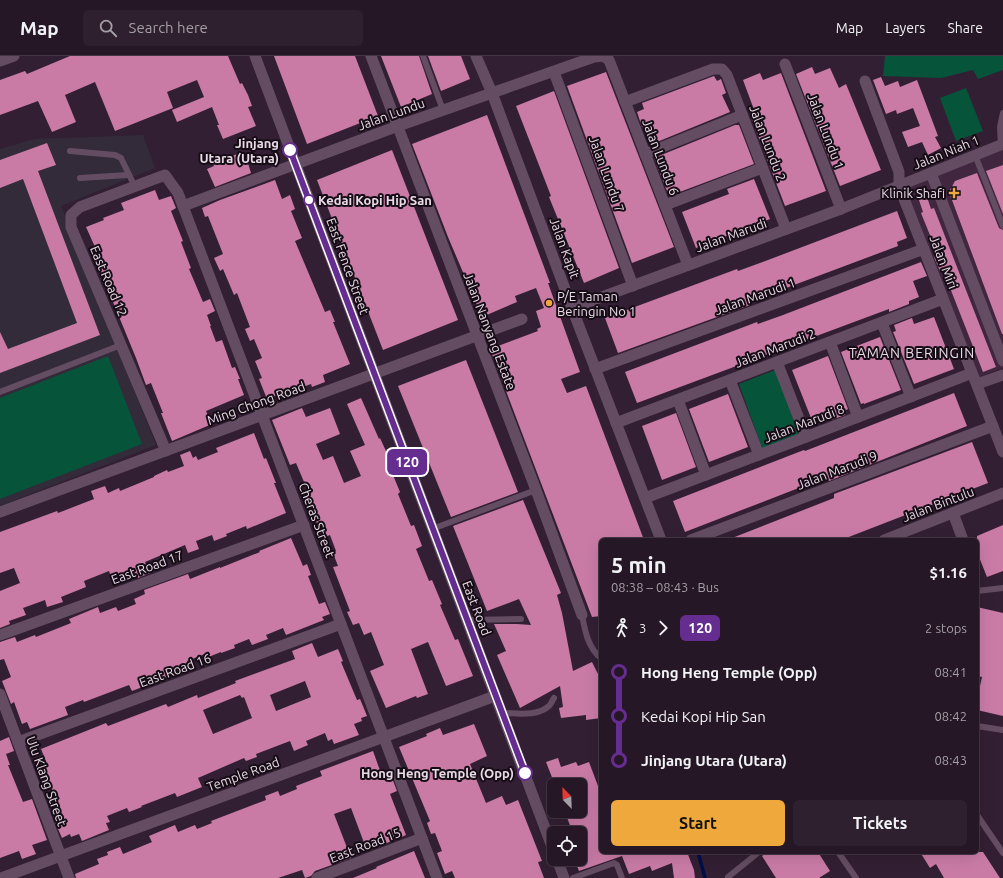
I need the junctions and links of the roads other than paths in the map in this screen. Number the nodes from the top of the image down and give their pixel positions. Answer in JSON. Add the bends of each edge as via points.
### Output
{"nodes":[{"id":1,"x":14,"y":56,"type":"edge"},
{"id":2,"x":255,"y":56,"type":"edge"},
{"id":3,"x":371,"y":56,"type":"edge"},
{"id":4,"x":423,"y":56,"type":"edge"},
{"id":5,"x":476,"y":56,"type":"edge"},
{"id":6,"x":609,"y":60,"type":"joint"},
{"id":7,"x":0,"y":61,"type":"edge"},
{"id":8,"x":785,"y":64,"type":"dead end"},
{"id":9,"x":554,"y":72,"type":"junction"},
{"id":10,"x":865,"y":82,"type":"dead end"},
{"id":11,"x":492,"y":93,"type":"junction"},
{"id":12,"x":625,"y":102,"type":"junction"},
{"id":13,"x":443,"y":110,"type":"junction"},
{"id":14,"x":1003,"y":113,"type":"edge"},
{"id":15,"x":742,"y":114,"type":"junction"},
{"id":16,"x":398,"y":126,"type":"junction"},
{"id":17,"x":1002,"y":145,"type":"edge"},
{"id":18,"x":70,"y":151,"type":"dead end"},
{"id":19,"x":645,"y":154,"type":"junction"},
{"id":20,"x":975,"y":156,"type":"junction"},
{"id":21,"x":295,"y":164,"type":"junction"},
{"id":22,"x":762,"y":168,"type":"junction"},
{"id":23,"x":931,"y":173,"type":"junction"},
{"id":24,"x":128,"y":175,"type":"junction"},
{"id":25,"x":165,"y":175,"type":"joint"},
{"id":26,"x":80,"y":178,"type":"dead end"},
{"id":27,"x":899,"y":186,"type":"junction"},
{"id":28,"x":134,"y":187,"type":"junction"},
{"id":29,"x":665,"y":205,"type":"junction"},
{"id":30,"x":183,"y":206,"type":"junction"},
{"id":31,"x":841,"y":209,"type":"junction"},
{"id":32,"x":1003,"y":226,"type":"edge"},
{"id":33,"x":786,"y":229,"type":"junction"},
{"id":34,"x":924,"y":249,"type":"junction"},
{"id":35,"x":688,"y":265,"type":"junction"},
{"id":36,"x":633,"y":286,"type":"junction"},
{"id":37,"x":944,"y":299,"type":"junction"},
{"id":38,"x":572,"y":308,"type":"junction"},
{"id":39,"x":522,"y":319,"type":"dead end"},
{"id":40,"x":882,"y":323,"type":"junction"},
{"id":41,"x":477,"y":335,"type":"junction"},
{"id":42,"x":830,"y":342,"type":"junction"},
{"id":43,"x":121,"y":345,"type":"junction"},
{"id":44,"x":1003,"y":361,"type":"edge"},
{"id":45,"x":777,"y":362,"type":"junction"},
{"id":46,"x":595,"y":369,"type":"junction"},
{"id":47,"x":972,"y":373,"type":"junction"},
{"id":48,"x":374,"y":374,"type":"junction"},
{"id":49,"x":1003,"y":375,"type":"edge"},
{"id":50,"x":730,"y":380,"type":"junction"},
{"id":51,"x":977,"y":384,"type":"junction"},
{"id":52,"x":0,"y":392,"type":"edge"},
{"id":53,"x":911,"y":397,"type":"junction"},
{"id":54,"x":678,"y":400,"type":"junction"},
{"id":55,"x":262,"y":415,"type":"junction"},
{"id":56,"x":858,"y":417,"type":"junction"},
{"id":57,"x":616,"y":423,"type":"junction"},
{"id":58,"x":998,"y":432,"type":"edge"},
{"id":59,"x":806,"y":437,"type":"junction"},
{"id":60,"x":166,"y":451,"type":"junction"},
{"id":61,"x":1003,"y":452,"type":"edge"},
{"id":62,"x":758,"y":455,"type":"junction"},
{"id":63,"x":706,"y":475,"type":"junction"},
{"id":64,"x":536,"y":490,"type":"junction"},
{"id":65,"x":1003,"y":493,"type":"edge"},
{"id":66,"x":645,"y":498,"type":"junction"},
{"id":67,"x":0,"y":512,"type":"edge"},
{"id":68,"x":953,"y":513,"type":"junction"},
{"id":69,"x":304,"y":525,"type":"junction"},
{"id":70,"x":432,"y":529,"type":"junction"},
{"id":71,"x":903,"y":537,"type":"edge"},
{"id":72,"x":660,"y":538,"type":"edge"},
{"id":73,"x":697,"y":538,"type":"edge"},
{"id":74,"x":962,"y":538,"type":"edge"},
{"id":75,"x":1003,"y":588,"type":"edge"},
{"id":76,"x":979,"y":591,"type":"edge"},
{"id":77,"x":582,"y":615,"type":"joint"},
{"id":78,"x":521,"y":619,"type":"dead end"},
{"id":79,"x":466,"y":620,"type":"junction"},
{"id":80,"x":341,"y":624,"type":"junction"},
{"id":81,"x":0,"y":635,"type":"edge"},
{"id":82,"x":599,"y":656,"type":"edge"},
{"id":83,"x":0,"y":694,"type":"edge"},
{"id":84,"x":495,"y":696,"type":"junction"},
{"id":85,"x":554,"y":698,"type":"dead end"},
{"id":86,"x":502,"y":713,"type":"junction"},
{"id":87,"x":979,"y":726,"type":"edge"},
{"id":88,"x":1003,"y":730,"type":"edge"},
{"id":89,"x":384,"y":737,"type":"junction"},
{"id":90,"x":18,"y":742,"type":"junction"},
{"id":91,"x":979,"y":818,"type":"edge"},
{"id":92,"x":547,"y":833,"type":"edge"},
{"id":93,"x":422,"y":838,"type":"junction"},
{"id":94,"x":1003,"y":853,"type":"edge"},
{"id":95,"x":757,"y":854,"type":"edge"},
{"id":96,"x":839,"y":854,"type":"edge"},
{"id":97,"x":61,"y":856,"type":"junction"},
{"id":98,"x":560,"y":866,"type":"edge"},
{"id":99,"x":728,"y":877,"type":"edge"},
{"id":100,"x":2,"y":878,"type":"edge"},
{"id":101,"x":69,"y":878,"type":"edge"},
{"id":102,"x":320,"y":878,"type":"edge"},
{"id":103,"x":437,"y":878,"type":"edge"},
{"id":104,"x":564,"y":878,"type":"edge"},
{"id":105,"x":573,"y":878,"type":"edge"},
{"id":106,"x":622,"y":878,"type":"edge"},
{"id":107,"x":856,"y":878,"type":"edge"}],
"edges":[{"from":1,"to":7,"type":"street"},
{"from":2,"to":21,"type":"street","name":"East Fence Street"},
{"from":3,"to":16,"type":"street","name":"Jalan Nanyang Estate"},
{"from":4,"to":13,"type":"lane"},
{"from":5,"to":11,"type":"street","name":"Jalan Kapit"},
{"from":6,"to":9,"type":"street","name":"Jalan Lundu","via":[[603,56],[594,57]]},
{"from":6,"to":12,"type":"street","name":"Jalan Lundu 6"},
{"from":8,"to":31,"type":"street","name":"Jalan Lundu 1"},
{"from":9,"to":11,"type":"street","name":"Jalan Lundu"},
{"from":9,"to":36,"type":"street","name":"Jalan Lundu 7"},
{"from":10,"to":27,"type":"street","name":"Jalan Miri","via":[[899,172]]},
{"from":11,"to":13,"type":"street","name":"Jalan Lundu"},
{"from":11,"to":38,"type":"street","name":"Jalan Kapit"},
{"from":12,"to":15,"type":"street","name":"Jalan Lundu 2","via":[[714,69],[722,69],[727,74]]},
{"from":12,"to":19,"type":"street","name":"Jalan Lundu 6"},
{"from":13,"to":16,"type":"street","name":"Jalan Lundu"},
{"from":14,"to":17,"type":"lane","via":[[1000,127]]},
{"from":15,"to":19,"type":"street"},
{"from":15,"to":22,"type":"street","name":"Jalan Lundu 2"},
{"from":16,"to":21,"type":"street","name":"Jalan Lundu"},
{"from":16,"to":41,"type":"street","name":"Jalan Nanyang Estate"},
{"from":17,"to":20,"type":"street","name":"Jalan Niah 1"},
{"from":18,"to":24,"type":"lane","via":[[115,155],[121,158]]},
{"from":19,"to":29,"type":"street","name":"Jalan Lundu 6"},
{"from":20,"to":23,"type":"street","name":"Jalan Niah 1"},
{"from":20,"to":32,"type":"lane"},
{"from":21,"to":30,"type":"street","name":"Jalan Lundu"},
{"from":21,"to":48,"type":"street","name":"East Fence Street"},
{"from":22,"to":29,"type":"street"},
{"from":22,"to":33,"type":"street","name":"Jalan Lundu 2"},
{"from":23,"to":27,"type":"street","name":"Jalan Niah 1"},
{"from":23,"to":44,"type":"street","name":"Jalan Miri"},
{"from":24,"to":26,"type":"lane"},
{"from":24,"to":28,"type":"lane"},
{"from":25,"to":28,"type":"street","name":"East Road 12"},
{"from":25,"to":30,"type":"street","name":"Cheras Street","via":[[178,192]]},
{"from":27,"to":31,"type":"street","name":"Jalan Marudi"},
{"from":27,"to":34,"type":"street","name":"Jalan Miri"},
{"from":28,"to":43,"type":"street","name":"East Road 12","via":[[80,207],[72,215],[71,226]]},
{"from":29,"to":35,"type":"street","name":"Jalan Lundu 6"},
{"from":30,"to":55,"type":"street","name":"Cheras Street"},
{"from":31,"to":33,"type":"street","name":"Jalan Marudi"},
{"from":33,"to":35,"type":"street","name":"Jalan Marudi"},
{"from":34,"to":37,"type":"street","name":"Jalan Miri"},
{"from":34,"to":46,"type":"street","name":"Jalan Marudi 1"},
{"from":35,"to":36,"type":"street","name":"Jalan Marudi"},
{"from":36,"to":38,"type":"street","name":"Jalan Marudi"},
{"from":37,"to":40,"type":"street","name":"Jalan Marudi 2"},
{"from":37,"to":47,"type":"street","name":"Jalan Miri"},
{"from":38,"to":46,"type":"street","name":"Jalan Kapit"},
{"from":39,"to":41,"type":"street","name":"Ming Chong Road"},
{"from":40,"to":42,"type":"street","name":"Jalan Marudi 2"},
{"from":40,"to":53,"type":"street"},
{"from":41,"to":48,"type":"street","name":"Ming Chong Road"},
{"from":41,"to":64,"type":"street","name":"Jalan Nanyang Estate"},
{"from":42,"to":45,"type":"street","name":"Jalan Marudi 2"},
{"from":42,"to":56,"type":"street"},
{"from":43,"to":52,"type":"lane"},
{"from":43,"to":60,"type":"street","name":"East Road 12"},
{"from":45,"to":50,"type":"street","name":"Jalan Marudi 2"},
{"from":45,"to":59,"type":"street"},
{"from":46,"to":57,"type":"street","name":"Jalan Kapit"},
{"from":47,"to":51,"type":"street","name":"Jalan Miri"},
{"from":47,"to":53,"type":"street","name":"Jalan Marudi 8"},
{"from":48,"to":55,"type":"street","name":"Ming Chong Road"},
{"from":48,"to":70,"type":"street","name":"East Road"},
{"from":49,"to":51,"type":"street"},
{"from":50,"to":54,"type":"street","name":"Jalan Marudi 2"},
{"from":50,"to":62,"type":"street"},
{"from":51,"to":58,"type":"street","name":"Jalan Miri"},
{"from":53,"to":56,"type":"street","name":"Jalan Marudi 8"},
{"from":54,"to":57,"type":"street","name":"Jalan Marudi 2"},
{"from":54,"to":63,"type":"street"},
{"from":55,"to":60,"type":"street","name":"Ming Chong Road"},
{"from":55,"to":69,"type":"street","name":"Cheras Street"},
{"from":56,"to":59,"type":"street","name":"Jalan Marudi 8"},
{"from":57,"to":66,"type":"street","name":"Jalan Kapit"},
{"from":58,"to":61,"type":"street","name":"Jalan Miri"},
{"from":58,"to":73,"type":"street","name":"Jalan Marudi 9"},
{"from":59,"to":62,"type":"street","name":"Jalan Marudi 8"},
{"from":60,"to":67,"type":"street","name":"Ming Chong Road"},
{"from":62,"to":63,"type":"street","name":"Jalan Marudi 8"},
{"from":63,"to":66,"type":"street","name":"Jalan Marudi 8"},
{"from":64,"to":70,"type":"lane"},
{"from":64,"to":77,"type":"street","name":"Jalan Nanyang Estate"},
{"from":65,"to":68,"type":"street","name":"Jalan Bintulu"},
{"from":66,"to":72,"type":"street","name":"Jalan Kapit"},
{"from":68,"to":71,"type":"street","name":"Jalan Bintulu"},
{"from":68,"to":74,"type":"street"},
{"from":69,"to":80,"type":"street","name":"Cheras Street"},
{"from":69,"to":81,"type":"street","name":"East Road 17"},
{"from":70,"to":79,"type":"street","name":"East Road"},
{"from":75,"to":76,"type":"lane"},
{"from":77,"to":82,"type":"lane","via":[[591,646]]},
{"from":78,"to":79,"type":"lane"},
{"from":79,"to":84,"type":"street","name":"East Road"},
{"from":80,"to":89,"type":"street","name":"Cheras Street"},
{"from":80,"to":90,"type":"street","name":"East Road 16"},
{"from":83,"to":90,"type":"street","name":"Ulu Klang Street"},
{"from":84,"to":86,"type":"street","name":"East Road"},
{"from":84,"to":89,"type":"street","name":"Temple Road"},
{"from":85,"to":86,"type":"lane","via":[[549,706],[534,713]]},
{"from":86,"to":92,"type":"street","name":"East Road"},
{"from":87,"to":88,"type":"lane"},
{"from":89,"to":93,"type":"street","name":"Cheras Street"},
{"from":89,"to":97,"type":"street","name":"Temple Road"},
{"from":90,"to":97,"type":"street","name":"Ulu Klang Street"},
{"from":91,"to":94,"type":"lane"},
{"from":93,"to":102,"type":"street","name":"East Road 15"},
{"from":93,"to":103,"type":"street","name":"Cheras Street"},
{"from":95,"to":99,"type":"lane"},
{"from":96,"to":107,"type":"lane"},
{"from":97,"to":100,"type":"street","name":"Temple Road"},
{"from":97,"to":101,"type":"street","name":"Ulu Klang Street"},
{"from":98,"to":104,"type":"street"},
{"from":105,"to":106,"type":"lane","via":[[614,863]]}]}
